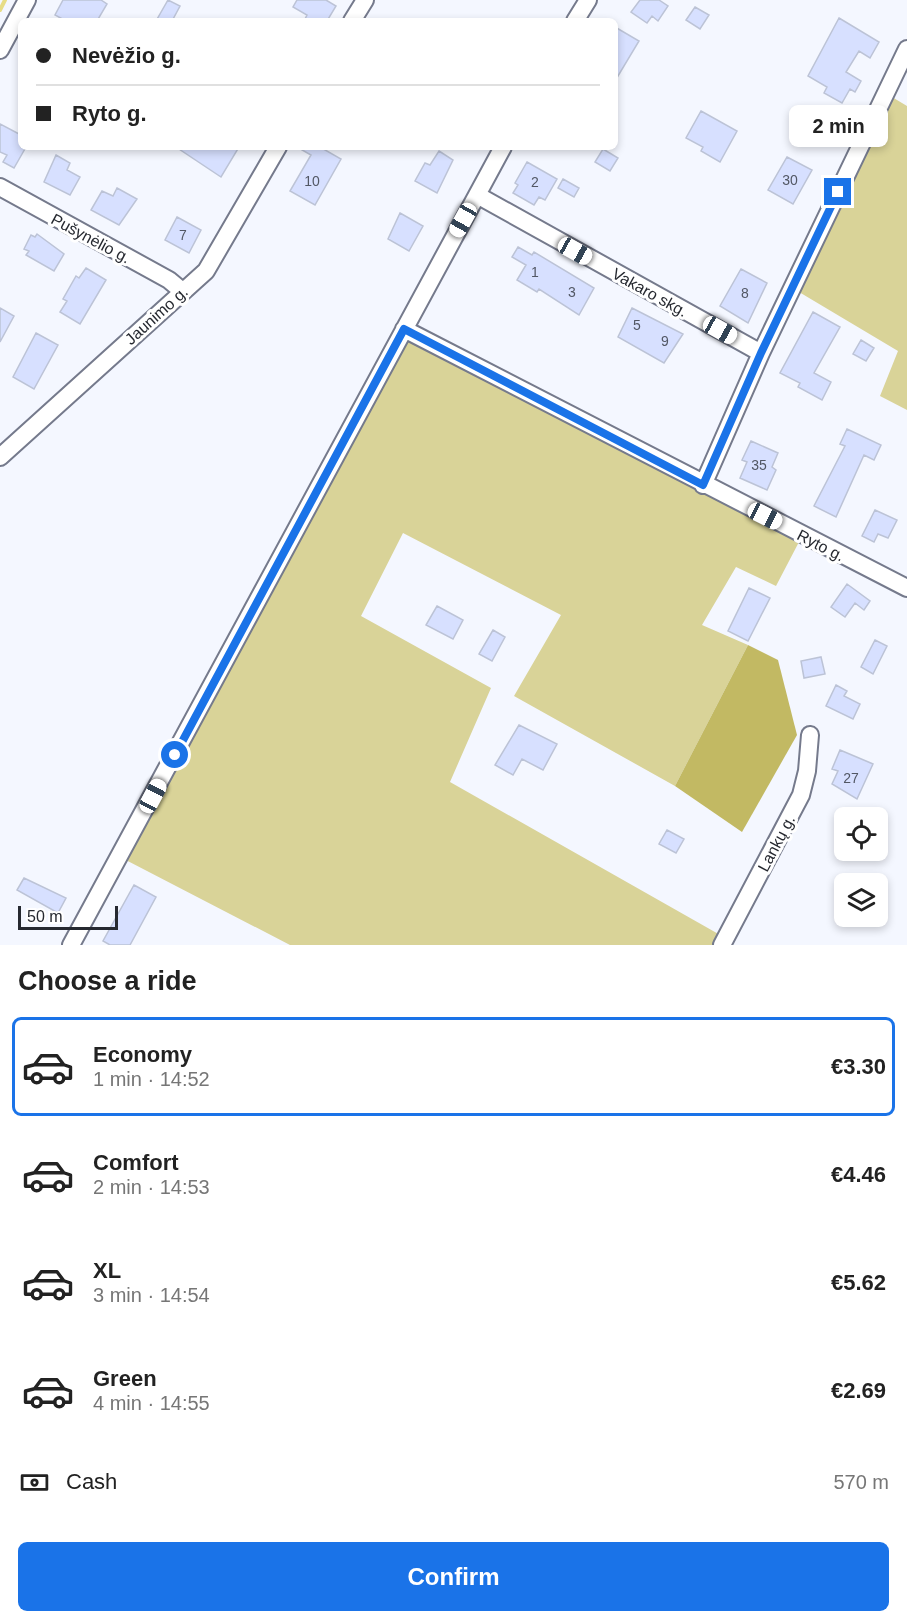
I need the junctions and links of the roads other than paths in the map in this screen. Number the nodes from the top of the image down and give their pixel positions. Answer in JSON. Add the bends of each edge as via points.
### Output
{"nodes":[{"id":1,"x":27,"y":0,"type":"edge"},
{"id":2,"x":364,"y":0,"type":"edge"},
{"id":3,"x":588,"y":0,"type":"edge"},
{"id":4,"x":354,"y":18,"type":"edge"},
{"id":5,"x":577,"y":18,"type":"edge"},
{"id":6,"x":907,"y":49,"type":"edge"},
{"id":7,"x":0,"y":51,"type":"edge"},
{"id":8,"x":276,"y":150,"type":"edge"},
{"id":9,"x":501,"y":150,"type":"edge"},
{"id":10,"x":0,"y":187,"type":"edge"},
{"id":11,"x":477,"y":195,"type":"junction"},
{"id":12,"x":181,"y":290,"type":"junction"},
{"id":13,"x":404,"y":329,"type":"junction"},
{"id":14,"x":761,"y":353,"type":"junction"},
{"id":15,"x":0,"y":457,"type":"edge"},
{"id":16,"x":703,"y":485,"type":"junction"},
{"id":17,"x":907,"y":588,"type":"edge"},
{"id":18,"x":810,"y":735,"type":"dead end"},
{"id":19,"x":71,"y":945,"type":"edge"},
{"id":20,"x":722,"y":945,"type":"edge"}],
"edges":[{"from":1,"to":7,"type":"street"},
{"from":2,"to":4,"type":"street"},
{"from":3,"to":5,"type":"street"},
{"from":6,"to":14,"type":"street"},
{"from":8,"to":12,"type":"street","name":"Jaunimo g.","via":[[212,262],[200,277]]},
{"from":9,"to":11,"type":"street"},
{"from":10,"to":12,"type":"street","name":"Pušynėlio g."},
{"from":11,"to":13,"type":"street"},
{"from":11,"to":14,"type":"street","name":"Vakaro skg."},
{"from":12,"to":15,"type":"street","name":"Jaunimo g."},
{"from":13,"to":16,"type":"street","name":"Ryto g."},
{"from":13,"to":19,"type":"street"},
{"from":14,"to":16,"type":"street"},
{"from":16,"to":17,"type":"street","name":"Ryto g."},
{"from":18,"to":20,"type":"street","name":"Lankų g.","via":[[801,795]]}]}
